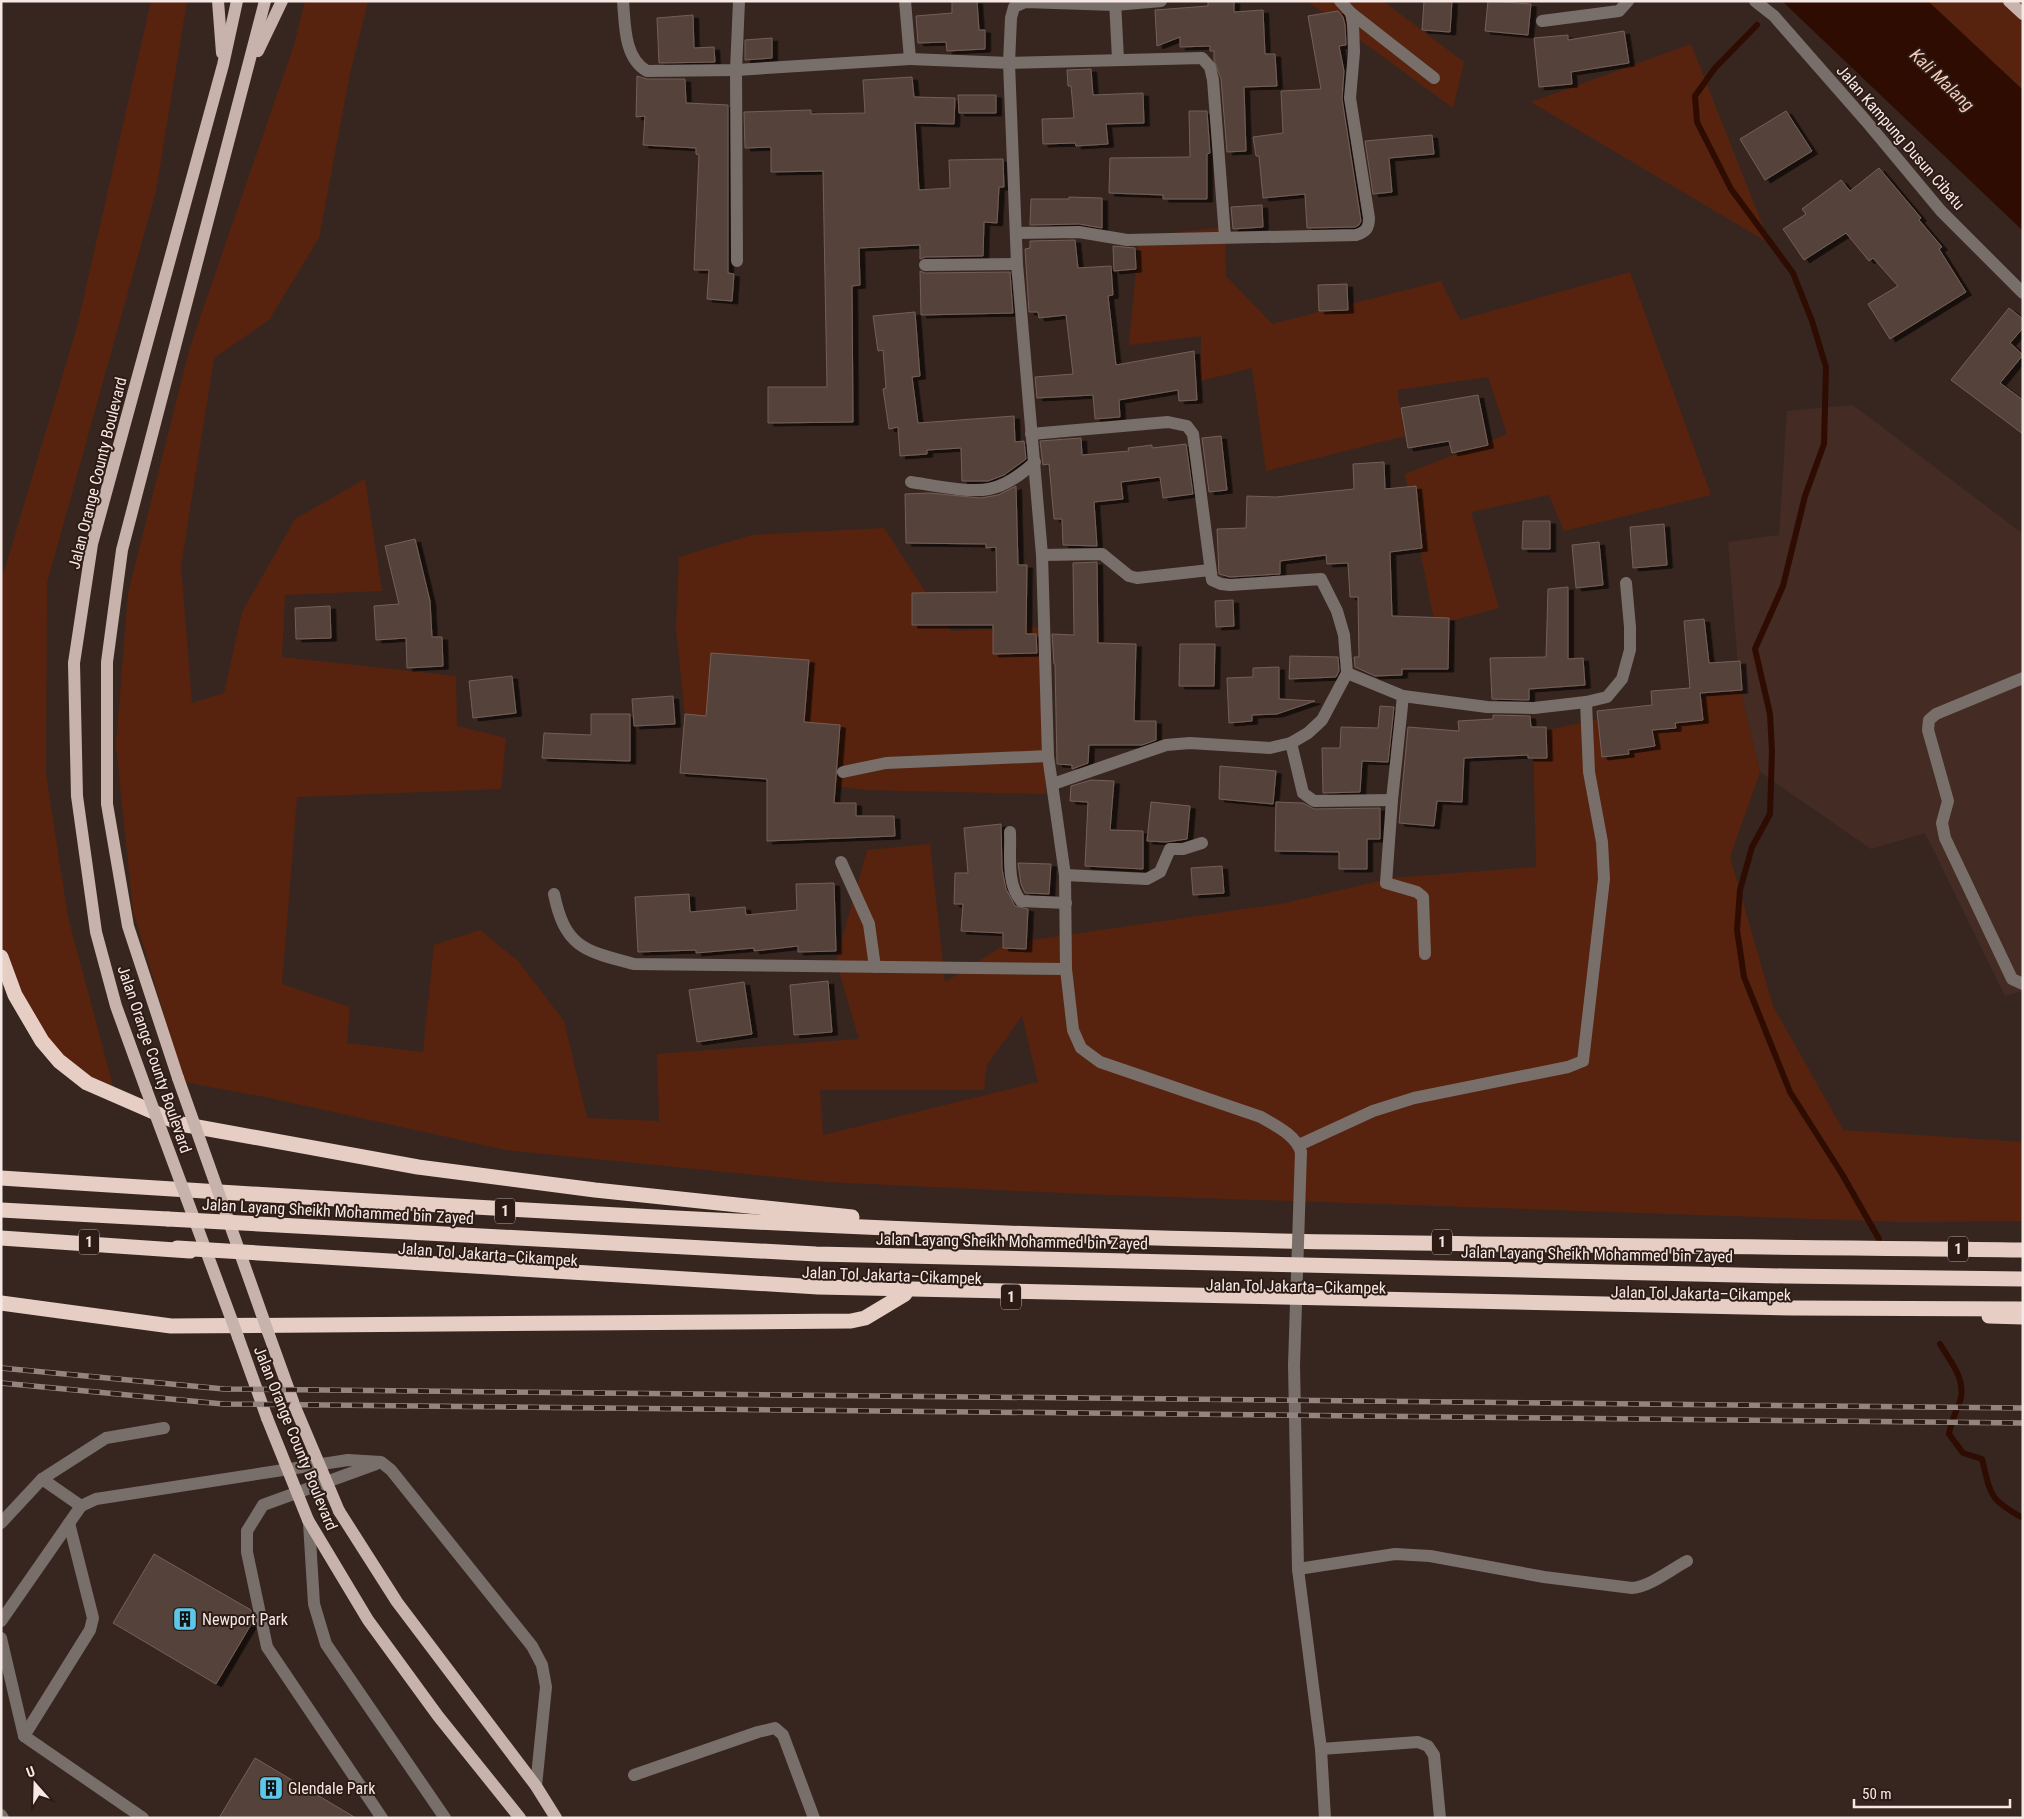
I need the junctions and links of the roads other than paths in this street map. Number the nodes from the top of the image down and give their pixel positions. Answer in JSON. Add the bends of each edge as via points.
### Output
{"nodes":[{"id":1,"x":218,"y":1,"type":"edge"},
{"id":2,"x":237,"y":1,"type":"edge"},
{"id":3,"x":265,"y":1,"type":"edge"},
{"id":4,"x":282,"y":1,"type":"edge"},
{"id":5,"x":623,"y":1,"type":"edge"},
{"id":6,"x":739,"y":1,"type":"edge"},
{"id":7,"x":906,"y":1,"type":"edge"},
{"id":8,"x":1161,"y":1,"type":"edge"},
{"id":9,"x":1340,"y":1,"type":"edge"},
{"id":10,"x":1628,"y":1,"type":"edge"},
{"id":11,"x":1755,"y":1,"type":"edge"},
{"id":12,"x":2009,"y":1,"type":"edge"},
{"id":13,"x":1115,"y":3,"type":"edge"},
{"id":14,"x":1351,"y":13,"type":"junction"},
{"id":15,"x":2023,"y":14,"type":"edge"},
{"id":16,"x":1542,"y":21,"type":"dead end"},
{"id":17,"x":910,"y":59,"type":"junction"},
{"id":18,"x":1118,"y":59,"type":"junction"},
{"id":19,"x":1009,"y":63,"type":"junction"},
{"id":20,"x":223,"y":65,"type":"junction"},
{"id":21,"x":736,"y":70,"type":"junction"},
{"id":22,"x":247,"y":74,"type":"junction"},
{"id":23,"x":1434,"y":78,"type":"dead end"},
{"id":24,"x":1016,"y":233,"type":"junction"},
{"id":25,"x":1225,"y":237,"type":"junction"},
{"id":26,"x":737,"y":262,"type":"dead end"},
{"id":27,"x":1016,"y":264,"type":"junction"},
{"id":28,"x":925,"y":265,"type":"dead end"},
{"id":29,"x":2023,"y":293,"type":"edge"},
{"id":30,"x":1031,"y":434,"type":"junction"},
{"id":31,"x":1035,"y":462,"type":"junction"},
{"id":32,"x":911,"y":482,"type":"dead end"},
{"id":33,"x":1042,"y":555,"type":"junction"},
{"id":34,"x":1210,"y":570,"type":"junction"},
{"id":35,"x":1626,"y":583,"type":"dead end"},
{"id":36,"x":1347,"y":673,"type":"junction"},
{"id":37,"x":2023,"y":678,"type":"edge"},
{"id":38,"x":1403,"y":696,"type":"junction"},
{"id":39,"x":1586,"y":702,"type":"junction"},
{"id":40,"x":1291,"y":743,"type":"junction"},
{"id":41,"x":1048,"y":756,"type":"junction"},
{"id":42,"x":843,"y":772,"type":"dead end"},
{"id":43,"x":1053,"y":784,"type":"junction"},
{"id":44,"x":1392,"y":800,"type":"junction"},
{"id":45,"x":1010,"y":832,"type":"dead end"},
{"id":46,"x":1202,"y":844,"type":"dead end"},
{"id":47,"x":841,"y":862,"type":"dead end"},
{"id":48,"x":1066,"y":875,"type":"junction"},
{"id":49,"x":554,"y":894,"type":"dead end"},
{"id":50,"x":1066,"y":903,"type":"junction"},
{"id":51,"x":1424,"y":954,"type":"dead end"},
{"id":52,"x":1,"y":957,"type":"edge"},
{"id":53,"x":875,"y":967,"type":"junction"},
{"id":54,"x":1066,"y":969,"type":"junction"},
{"id":55,"x":2023,"y":984,"type":"edge"},
{"id":56,"x":1300,"y":1149,"type":"junction"},
{"id":57,"x":1,"y":1178,"type":"edge"},
{"id":58,"x":1,"y":1210,"type":"edge"},
{"id":59,"x":1009,"y":1233,"type":"junction"},
{"id":60,"x":1,"y":1238,"type":"edge"},
{"id":61,"x":2023,"y":1250,"type":"edge"},
{"id":62,"x":2023,"y":1279,"type":"edge"},
{"id":63,"x":905,"y":1294,"type":"junction"},
{"id":64,"x":1,"y":1303,"type":"edge"},
{"id":65,"x":2023,"y":1310,"type":"edge"},
{"id":66,"x":2023,"y":1317,"type":"edge"},
{"id":67,"x":164,"y":1428,"type":"dead end"},
{"id":68,"x":381,"y":1462,"type":"junction"},
{"id":69,"x":42,"y":1479,"type":"junction"},
{"id":70,"x":81,"y":1506,"type":"junction"},
{"id":71,"x":309,"y":1522,"type":"junction"},
{"id":72,"x":1,"y":1523,"type":"edge"},
{"id":73,"x":69,"y":1523,"type":"junction"},
{"id":74,"x":1687,"y":1562,"type":"dead end"},
{"id":75,"x":1298,"y":1569,"type":"junction"},
{"id":76,"x":1,"y":1621,"type":"edge"},
{"id":77,"x":1,"y":1638,"type":"edge"},
{"id":78,"x":24,"y":1736,"type":"junction"},
{"id":79,"x":1321,"y":1749,"type":"junction"},
{"id":80,"x":634,"y":1775,"type":"dead end"},
{"id":81,"x":536,"y":1786,"type":"junction"},
{"id":82,"x":142,"y":1818,"type":"edge"},
{"id":83,"x":382,"y":1818,"type":"edge"},
{"id":84,"x":445,"y":1818,"type":"edge"},
{"id":85,"x":520,"y":1818,"type":"edge"},
{"id":86,"x":556,"y":1818,"type":"edge"},
{"id":87,"x":814,"y":1818,"type":"edge"},
{"id":88,"x":1325,"y":1818,"type":"edge"},
{"id":89,"x":1440,"y":1818,"type":"edge"}],
"edges":[{"from":1,"to":20,"type":"main road"},
{"from":2,"to":20,"type":"main road","name":"Jalan Orange County Boulevard"},
{"from":3,"to":22,"type":"main road","name":"Jalan Orange County Boulevard"},
{"from":4,"to":22,"type":"main road"},
{"from":5,"to":21,"type":"street","via":[[626,33],[632,57],[639,67],[647,71]]},
{"from":6,"to":21,"type":"street"},
{"from":7,"to":17,"type":"street"},
{"from":8,"to":13,"type":"street"},
{"from":9,"to":14,"type":"street"},
{"from":10,"to":16,"type":"street","via":[[1619,11]]},
{"from":11,"to":29,"type":"street","name":"Jalan Kampung Dusun Cibatu","via":[[1774,16],[1941,211]]},
{"from":12,"to":15,"type":"main road"},
{"from":13,"to":18,"type":"street"},
{"from":13,"to":19,"type":"street","via":[[1025,2],[1014,7]]},
{"from":14,"to":23,"type":"street"},
{"from":14,"to":25,"type":"street","via":[[1354,52],[1350,98],[1369,227],[1356,235]]},
{"from":17,"to":19,"type":"street"},
{"from":17,"to":21,"type":"street"},
{"from":18,"to":19,"type":"street"},
{"from":18,"to":25,"type":"street","via":[[1202,58],[1210,67]]},
{"from":19,"to":24,"type":"street"},
{"from":20,"to":71,"type":"main road","name":"Jalan Orange County Boulevard","bridge":true,"via":[[92,544],[74,663],[77,796],[96,932],[116,1006],[267,1418]]},
{"from":21,"to":26,"type":"street"},
{"from":22,"to":81,"type":"main road","name":"Jalan Orange County Boulevard","bridge":true,"via":[[122,550],[107,662],[107,804],[126,917],[178,1078],[268,1332],[295,1407],[339,1511],[397,1602]]},
{"from":24,"to":25,"type":"street","via":[[1078,232],[1127,240]]},
{"from":24,"to":27,"type":"street"},
{"from":27,"to":28,"type":"street"},
{"from":27,"to":30,"type":"street"},
{"from":30,"to":31,"type":"street"},
{"from":30,"to":34,"type":"street","via":[[1168,422],[1187,426],[1193,434]]},
{"from":31,"to":32,"type":"street","via":[[1024,473],[989,489],[948,488]]},
{"from":31,"to":33,"type":"street"},
{"from":33,"to":34,"type":"street","via":[[1102,554],[1129,576],[1137,578]]},
{"from":33,"to":41,"type":"street"},
{"from":34,"to":36,"type":"street","via":[[1212,580],[1221,584],[1321,579],[1344,635]]},
{"from":35,"to":39,"type":"street","via":[[1630,650],[1624,674],[1607,697]]},
{"from":36,"to":38,"type":"street"},
{"from":36,"to":40,"type":"street","via":[[1322,720]]},
{"from":37,"to":55,"type":"street","via":[[1936,714],[1929,720],[1928,730],[1948,801],[1942,823],[1944,838],[2012,979]]},
{"from":38,"to":39,"type":"street","via":[[1487,707],[1534,708]]},
{"from":38,"to":44,"type":"street"},
{"from":39,"to":56,"type":"street","via":[[1589,772],[1602,842],[1604,879],[1583,1061],[1568,1067],[1414,1098],[1372,1111]]},
{"from":40,"to":43,"type":"street","via":[[1270,748],[1190,743],[1166,745]]},
{"from":40,"to":44,"type":"street","via":[[1307,798],[1314,801]]},
{"from":41,"to":42,"type":"street","via":[[886,763]]},
{"from":41,"to":43,"type":"street"},
{"from":43,"to":48,"type":"street"},
{"from":44,"to":51,"type":"street","via":[[1386,883],[1417,892],[1423,897]]},
{"from":45,"to":50,"type":"street","via":[[1012,886],[1016,896],[1021,901]]},
{"from":46,"to":48,"type":"street","via":[[1183,849],[1170,848],[1160,872],[1147,879]]},
{"from":47,"to":53,"type":"street","via":[[869,924]]},
{"from":48,"to":50,"type":"street"},
{"from":49,"to":53,"type":"street","via":[[568,934],[578,945],[634,964]]},
{"from":50,"to":54,"type":"street"},
{"from":52,"to":59,"type":"highway","via":[[15,995],[42,1041],[59,1060],[87,1083],[181,1124],[438,1170],[595,1190]]},
{"from":53,"to":54,"type":"street"},
{"from":54,"to":56,"type":"street","via":[[1073,1030],[1081,1048],[1100,1062],[1124,1072],[1261,1117],[1282,1129]]},
{"from":56,"to":75,"type":"street","bridge":true,"via":[[1294,1365]]},
{"from":57,"to":59,"type":"highway","number":"1","via":[[520,1212]]},
{"from":58,"to":62,"type":"highway","name":"Jalan Layang Sheikh Mohammed bin Zayed","number":"1","bridge":true,"via":[[816,1254]]},
{"from":59,"to":61,"type":"highway","number":"1","via":[[1271,1240]]},
{"from":60,"to":63,"type":"highway","name":"Jalan Tol Jakarta–Cikampek","number":"1","via":[[558,1277]]},
{"from":60,"to":65,"type":"highway","number":"1","bridge":true,"via":[[818,1287]]},
{"from":63,"to":64,"type":"highway","via":[[865,1318],[851,1322],[172,1326]]},
{"from":63,"to":66,"type":"highway","name":"Jalan Tol Jakarta–Cikampek","number":"1"},
{"from":67,"to":69,"type":"street","via":[[106,1438]]},
{"from":68,"to":70,"type":"street","via":[[348,1460],[126,1492],[96,1498]]},
{"from":68,"to":81,"type":"street","via":[[391,1470],[532,1646],[542,1665],[546,1687]]},
{"from":68,"to":83,"type":"street","via":[[263,1505],[247,1531],[248,1552],[267,1647]]},
{"from":69,"to":70,"type":"street"},
{"from":69,"to":72,"type":"street"},
{"from":70,"to":73,"type":"street"},
{"from":71,"to":84,"type":"street","via":[[314,1604],[326,1644]]},
{"from":71,"to":85,"type":"main road","name":"Jalan Orange County Boulevard","via":[[368,1620],[438,1716]]},
{"from":73,"to":76,"type":"street"},
{"from":73,"to":78,"type":"street","via":[[93,1618],[90,1630]]},
{"from":74,"to":75,"type":"street","via":[[1646,1586],[1632,1588],[1544,1577],[1430,1556],[1395,1554]]},
{"from":75,"to":79,"type":"street"},
{"from":77,"to":78,"type":"street"},
{"from":78,"to":82,"type":"street"},
{"from":79,"to":88,"type":"street"},
{"from":79,"to":89,"type":"street","via":[[1418,1742],[1428,1746],[1434,1755]]},
{"from":80,"to":87,"type":"street","via":[[775,1728],[783,1735]]},
{"from":81,"to":86,"type":"main road","name":"Jalan Orange County Boulevard"}]}
